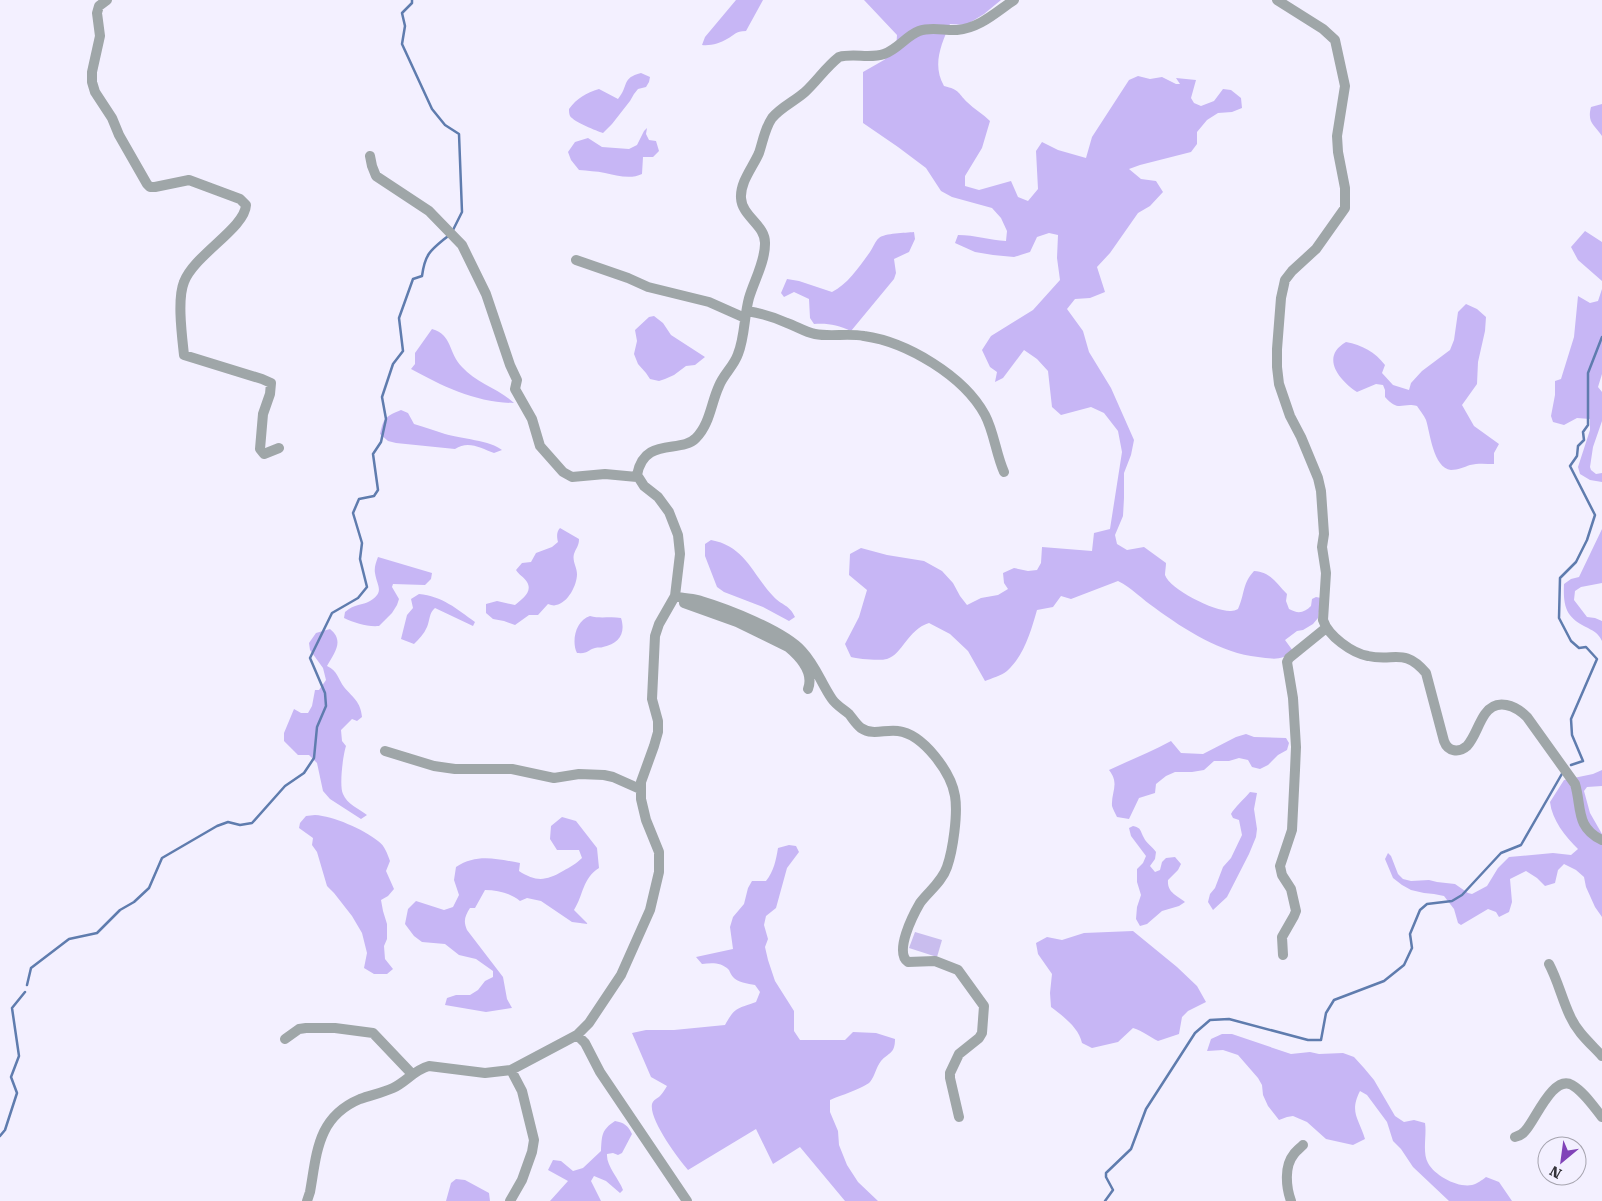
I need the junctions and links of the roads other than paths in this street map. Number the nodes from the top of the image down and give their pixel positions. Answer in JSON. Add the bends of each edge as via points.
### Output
{"nodes":[{"id":1,"x":107,"y":0,"type":"edge"},
{"id":2,"x":1014,"y":0,"type":"edge"},
{"id":3,"x":1277,"y":0,"type":"edge"},
{"id":4,"x":370,"y":156,"type":"dead end"},
{"id":5,"x":576,"y":260,"type":"dead end"},
{"id":6,"x":746,"y":314,"type":"junction"},
{"id":7,"x":279,"y":448,"type":"dead end"},
{"id":8,"x":1004,"y":472,"type":"dead end"},
{"id":9,"x":637,"y":477,"type":"junction"},
{"id":10,"x":675,"y":598,"type":"junction"},
{"id":11,"x":1326,"y":628,"type":"junction"},
{"id":12,"x":808,"y":690,"type":"dead end"},
{"id":13,"x":385,"y":752,"type":"dead end"},
{"id":14,"x":640,"y":789,"type":"junction"},
{"id":15,"x":1602,"y":840,"type":"edge"},
{"id":16,"x":1283,"y":955,"type":"dead end"},
{"id":17,"x":1548,"y":964,"type":"dead end"},
{"id":18,"x":577,"y":1035,"type":"junction"},
{"id":19,"x":286,"y":1040,"type":"dead end"},
{"id":20,"x":1602,"y":1056,"type":"edge"},
{"id":21,"x":511,"y":1070,"type":"junction"},
{"id":22,"x":412,"y":1074,"type":"junction"},
{"id":23,"x":959,"y":1116,"type":"dead end"},
{"id":24,"x":1602,"y":1117,"type":"edge"},
{"id":25,"x":1515,"y":1137,"type":"dead end"},
{"id":26,"x":1303,"y":1146,"type":"dead end"},
{"id":27,"x":307,"y":1201,"type":"edge"},
{"id":28,"x":510,"y":1201,"type":"edge"},
{"id":29,"x":687,"y":1201,"type":"edge"},
{"id":30,"x":1291,"y":1201,"type":"edge"}],
"edges":[{"from":1,"to":7,"type":"street","via":[[99,6],[97,13],[100,36],[92,82],[147,184],[155,187],[189,180],[240,199],[246,205],[242,217],[193,266],[184,280],[180,306],[184,355],[271,383],[262,414],[260,449],[264,454]]},
{"from":2,"to":6,"type":"street","via":[[971,27],[918,31],[886,54],[839,57],[775,115],[741,194],[742,206],[761,230],[765,244]]},
{"from":3,"to":11,"type":"street","via":[[1335,40],[1345,86],[1337,136],[1345,208],[1316,249],[1285,280],[1277,349],[1279,384],[1321,491],[1326,573],[1323,620]]},
{"from":4,"to":9,"type":"street","via":[[376,176],[421,204],[462,246],[486,294],[517,380],[515,389],[532,419],[540,446],[558,468],[572,476],[605,474]]},
{"from":5,"to":6,"type":"street","via":[[648,287]]},
{"from":6,"to":8,"type":"street","via":[[773,317],[827,336],[864,336],[885,340],[931,362],[979,405]]},
{"from":6,"to":9,"type":"street","via":[[738,355],[719,385],[702,432],[690,443],[666,446],[650,454],[639,466]]},
{"from":9,"to":10,"type":"street","via":[[663,503],[676,526],[680,554]]},
{"from":10,"to":12,"type":"street","via":[[737,622],[788,647],[807,669]]},
{"from":10,"to":14,"type":"street","via":[[655,636],[652,699],[658,726]]},
{"from":10,"to":23,"type":"street","via":[[700,600],[723,608],[786,637],[810,659],[831,698],[859,726],[870,732],[900,731],[914,737],[928,748],[948,778],[956,805],[947,869],[918,907],[906,935],[902,956],[908,962],[935,961],[958,970],[984,1006],[980,1038],[959,1054],[950,1073]]},
{"from":11,"to":15,"type":"street","via":[[1346,647],[1367,656],[1406,658],[1420,666],[1426,672],[1444,741],[1449,749],[1463,750],[1491,708],[1503,704],[1519,709],[1575,784],[1581,818]]},
{"from":11,"to":16,"type":"street","via":[[1287,662],[1296,747],[1292,830],[1280,866],[1292,889],[1296,911],[1282,937]]},
{"from":13,"to":14,"type":"street","via":[[455,769],[512,769],[554,778],[604,775]]},
{"from":14,"to":18,"type":"street","via":[[646,820],[659,852],[659,872],[652,904],[621,975]]},
{"from":17,"to":20,"type":"street","via":[[1556,976],[1573,1022]]},
{"from":18,"to":21,"type":"street"},
{"from":18,"to":29,"type":"street"},
{"from":19,"to":22,"type":"street","via":[[299,1029],[306,1028],[373,1033]]},
{"from":21,"to":22,"type":"street","via":[[485,1073],[434,1066]]},
{"from":21,"to":28,"type":"street","via":[[522,1091],[534,1140],[522,1180]]},
{"from":22,"to":27,"type":"street","via":[[394,1088],[359,1100],[331,1119],[320,1138]]},
{"from":24,"to":25,"type":"street","via":[[1580,1091],[1564,1083],[1548,1096],[1527,1130]]},
{"from":26,"to":30,"type":"street","via":[[1295,1152],[1287,1168]]}]}
